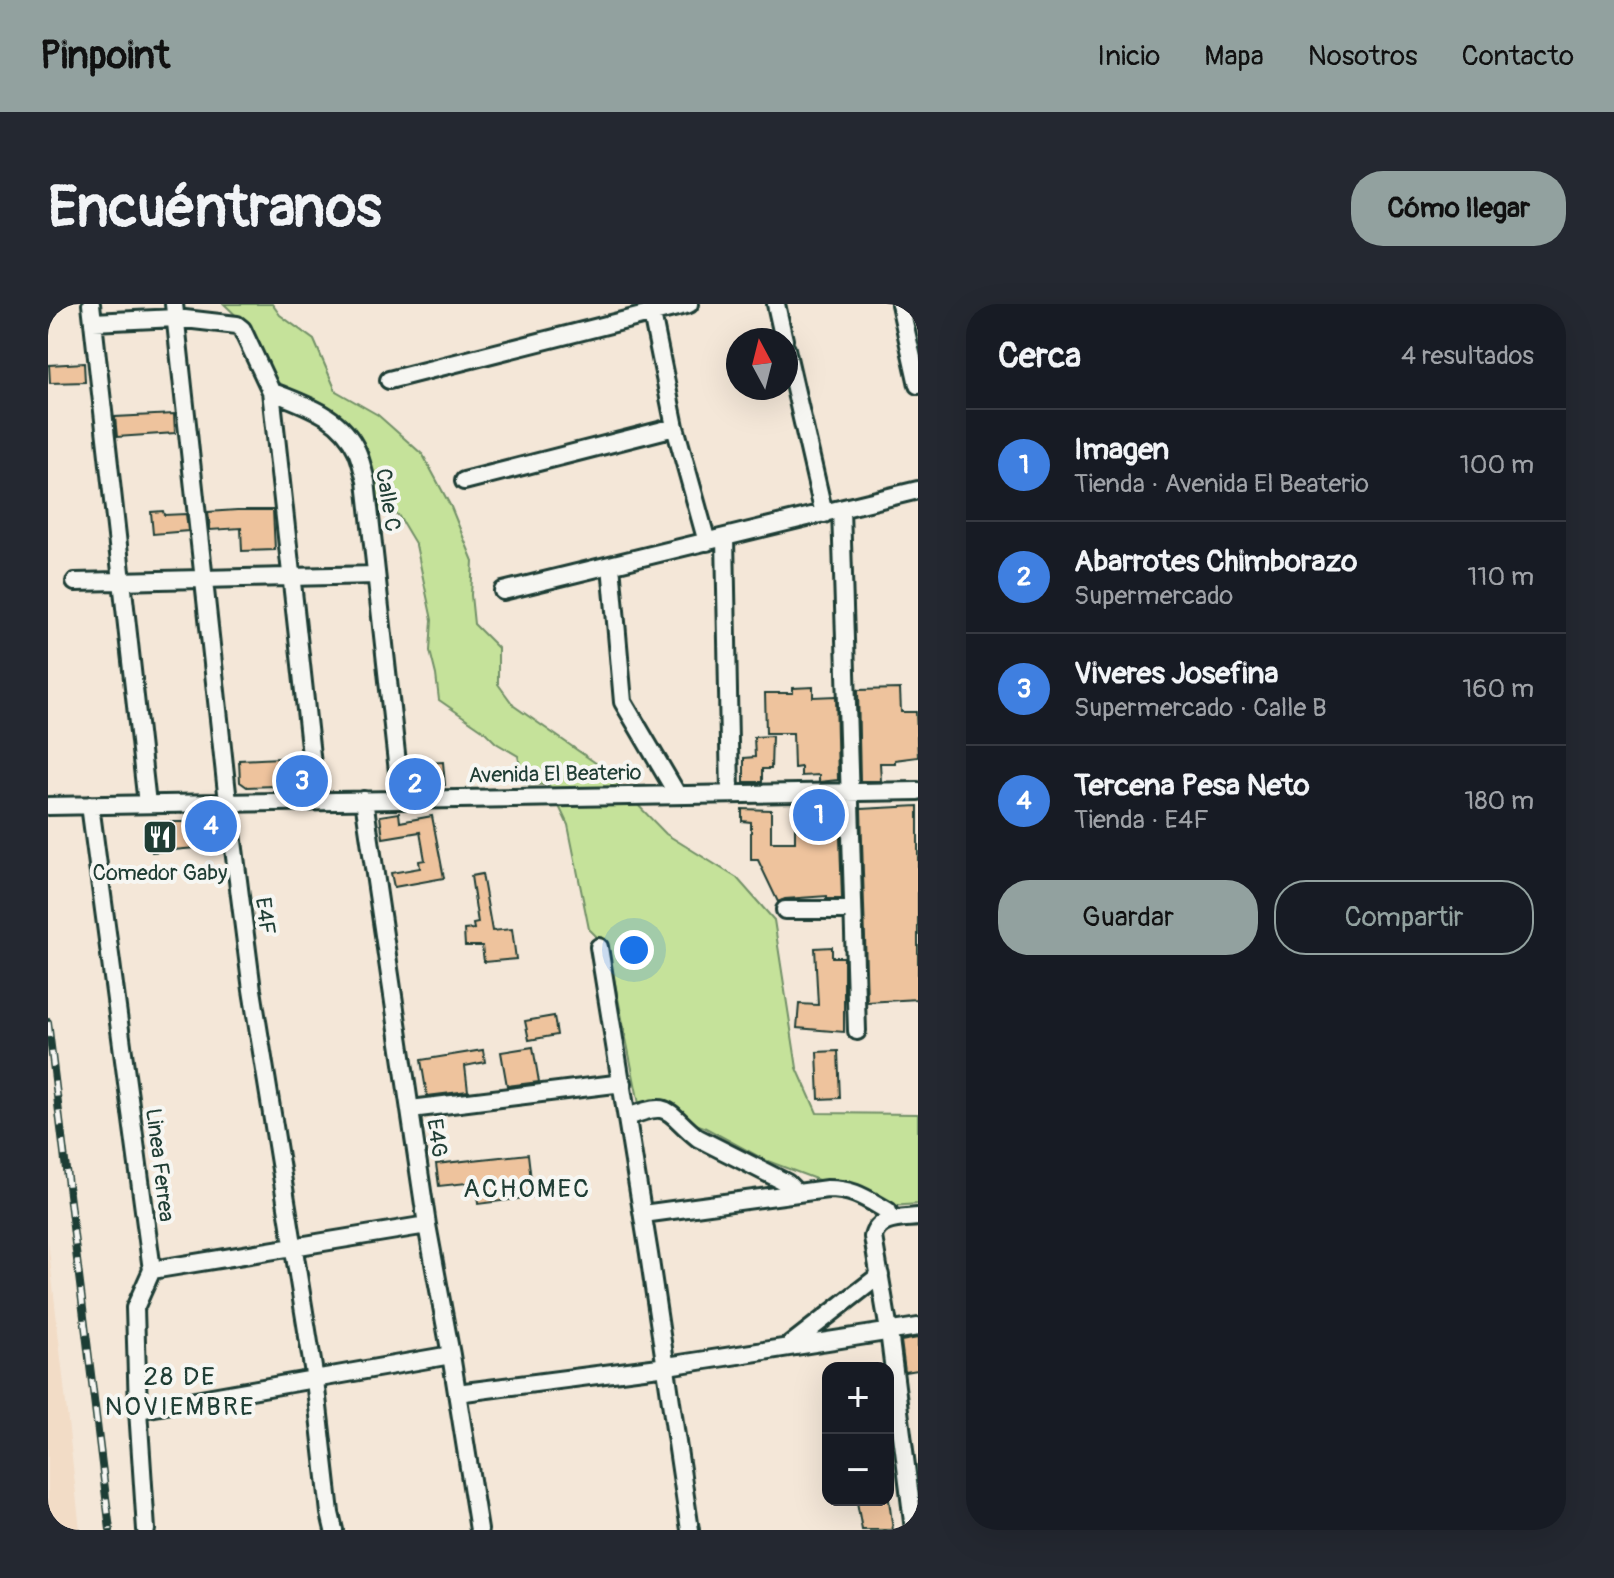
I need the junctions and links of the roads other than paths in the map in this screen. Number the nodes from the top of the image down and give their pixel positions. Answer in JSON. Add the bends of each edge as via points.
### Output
{"nodes":[{"id":1,"x":91,"y":304,"type":"edge"},
{"id":2,"x":689,"y":304,"type":"edge"},
{"id":3,"x":776,"y":304,"type":"edge"},
{"id":4,"x":900,"y":304,"type":"edge"},
{"id":5,"x":651,"y":309,"type":"edge"},
{"id":6,"x":175,"y":311,"type":"edge"},
{"id":7,"x":93,"y":322,"type":"junction"},
{"id":8,"x":781,"y":328,"type":"edge"},
{"id":9,"x":389,"y":380,"type":"dead end"},
{"id":10,"x":918,"y":385,"type":"edge"},
{"id":11,"x":271,"y":391,"type":"junction"},
{"id":12,"x":798,"y":400,"type":"edge"},
{"id":13,"x":675,"y":427,"type":"junction"},
{"id":14,"x":464,"y":481,"type":"dead end"},
{"id":15,"x":918,"y":490,"type":"edge"},
{"id":16,"x":841,"y":509,"type":"junction"},
{"id":17,"x":824,"y":514,"type":"junction"},
{"id":18,"x":725,"y":538,"type":"junction"},
{"id":19,"x":707,"y":542,"type":"junction"},
{"id":20,"x":611,"y":565,"type":"junction"},
{"id":21,"x":376,"y":575,"type":"junction"},
{"id":22,"x":291,"y":577,"type":"junction"},
{"id":23,"x":204,"y":579,"type":"junction"},
{"id":24,"x":122,"y":581,"type":"junction"},
{"id":25,"x":75,"y":582,"type":"dead end"},
{"id":26,"x":503,"y":591,"type":"dead end"},
{"id":27,"x":918,"y":791,"type":"edge"},
{"id":28,"x":850,"y":792,"type":"junction"},
{"id":29,"x":730,"y":793,"type":"junction"},
{"id":30,"x":677,"y":794,"type":"junction"},
{"id":31,"x":401,"y":799,"type":"junction"},
{"id":32,"x":364,"y":800,"type":"junction"},
{"id":33,"x":316,"y":801,"type":"junction"},
{"id":34,"x":228,"y":802,"type":"junction"},
{"id":35,"x":147,"y":804,"type":"junction"},
{"id":36,"x":90,"y":805,"type":"junction"},
{"id":37,"x":48,"y":806,"type":"edge"},
{"id":38,"x":785,"y":910,"type":"dead end"},
{"id":39,"x":853,"y":910,"type":"junction"},
{"id":40,"x":599,"y":947,"type":"dead end"},
{"id":41,"x":857,"y":1031,"type":"dead end"},
{"id":42,"x":623,"y":1083,"type":"junction"},
{"id":43,"x":411,"y":1109,"type":"junction"},
{"id":44,"x":628,"y":1117,"type":"junction"},
{"id":45,"x":797,"y":1193,"type":"junction"},
{"id":46,"x":643,"y":1214,"type":"junction"},
{"id":47,"x":918,"y":1217,"type":"edge"},
{"id":48,"x":890,"y":1220,"type":"junction"},
{"id":49,"x":427,"y":1225,"type":"junction"},
{"id":50,"x":294,"y":1248,"type":"junction"},
{"id":51,"x":152,"y":1270,"type":"junction"},
{"id":52,"x":880,"y":1275,"type":"junction"},
{"id":53,"x":918,"y":1327,"type":"edge"},
{"id":54,"x":889,"y":1331,"type":"junction"},
{"id":55,"x":788,"y":1346,"type":"junction"},
{"id":56,"x":451,"y":1355,"type":"junction"},
{"id":57,"x":667,"y":1366,"type":"junction"},
{"id":58,"x":315,"y":1380,"type":"junction"},
{"id":59,"x":457,"y":1393,"type":"junction"},
{"id":60,"x":138,"y":1410,"type":"junction"},
{"id":61,"x":146,"y":1530,"type":"edge"},
{"id":62,"x":334,"y":1530,"type":"edge"},
{"id":63,"x":479,"y":1530,"type":"edge"},
{"id":64,"x":690,"y":1530,"type":"edge"},
{"id":65,"x":914,"y":1530,"type":"edge"}],
"edges":[{"from":1,"to":7,"type":"street"},
{"from":2,"to":5,"type":"street"},
{"from":3,"to":8,"type":"street"},
{"from":4,"to":10,"type":"street"},
{"from":5,"to":9,"type":"street"},
{"from":5,"to":13,"type":"street"},
{"from":6,"to":7,"type":"street"},
{"from":6,"to":11,"type":"street","via":[[242,329]]},
{"from":6,"to":23,"type":"street","name":"E4F"},
{"from":7,"to":24,"type":"street"},
{"from":11,"to":21,"type":"street","name":"Calle C","via":[[325,413],[357,450],[366,481]]},
{"from":11,"to":22,"type":"street"},
{"from":12,"to":17,"type":"street"},
{"from":13,"to":14,"type":"street"},
{"from":13,"to":19,"type":"street"},
{"from":15,"to":16,"type":"street"},
{"from":16,"to":17,"type":"street"},
{"from":16,"to":28,"type":"street"},
{"from":17,"to":18,"type":"street"},
{"from":18,"to":19,"type":"street"},
{"from":18,"to":29,"type":"street"},
{"from":19,"to":20,"type":"street"},
{"from":20,"to":26,"type":"street"},
{"from":20,"to":30,"type":"street","via":[[623,702]]},
{"from":21,"to":22,"type":"street"},
{"from":21,"to":31,"type":"street","name":"Calle C"},
{"from":22,"to":23,"type":"street"},
{"from":22,"to":33,"type":"street"},
{"from":23,"to":24,"type":"street"},
{"from":23,"to":34,"type":"street","name":"E4F"},
{"from":24,"to":25,"type":"street"},
{"from":24,"to":35,"type":"street"},
{"from":27,"to":28,"type":"street","name":"Avenida El Beaterio"},
{"from":28,"to":29,"type":"street","name":"Avenida El Beaterio"},
{"from":28,"to":39,"type":"street"},
{"from":29,"to":30,"type":"street","name":"Avenida El Beaterio"},
{"from":30,"to":31,"type":"street","name":"Avenida El Beaterio"},
{"from":31,"to":32,"type":"street","name":"Avenida El Beaterio"},
{"from":32,"to":33,"type":"street","name":"Avenida El Beaterio"},
{"from":32,"to":43,"type":"street","name":"E4G"},
{"from":33,"to":34,"type":"street","name":"Avenida El Beaterio"},
{"from":34,"to":35,"type":"street","name":"Avenida El Beaterio"},
{"from":34,"to":50,"type":"street","name":"E4F"},
{"from":35,"to":36,"type":"street","name":"Avenida El Beaterio"},
{"from":36,"to":37,"type":"street","name":"Avenida El Beaterio"},
{"from":36,"to":51,"type":"street","name":"Linea Ferrea"},
{"from":38,"to":39,"type":"street"},
{"from":39,"to":41,"type":"street"},
{"from":40,"to":42,"type":"street"},
{"from":42,"to":43,"type":"street"},
{"from":42,"to":44,"type":"street"},
{"from":43,"to":49,"type":"street","name":"E4G"},
{"from":44,"to":45,"type":"street","via":[[657,1108],[670,1112],[698,1138]]},
{"from":44,"to":46,"type":"street"},
{"from":45,"to":46,"type":"street"},
{"from":45,"to":48,"type":"street","via":[[845,1189],[888,1211]]},
{"from":46,"to":57,"type":"street"},
{"from":47,"to":48,"type":"street"},
{"from":48,"to":52,"type":"street","via":[[875,1229],[873,1237]]},
{"from":49,"to":50,"type":"street"},
{"from":49,"to":56,"type":"street","name":"E4G"},
{"from":50,"to":51,"type":"street"},
{"from":50,"to":58,"type":"street","name":"E4F"},
{"from":51,"to":60,"type":"street","via":[[135,1308]]},
{"from":52,"to":54,"type":"street"},
{"from":52,"to":55,"type":"street"},
{"from":53,"to":54,"type":"street"},
{"from":54,"to":55,"type":"street"},
{"from":54,"to":65,"type":"street"},
{"from":55,"to":57,"type":"street"},
{"from":56,"to":58,"type":"street"},
{"from":56,"to":59,"type":"street","name":"E4G"},
{"from":57,"to":59,"type":"street"},
{"from":57,"to":64,"type":"street"},
{"from":58,"to":60,"type":"street"},
{"from":58,"to":62,"type":"street","name":"E4F"},
{"from":59,"to":63,"type":"street","name":"E4G"},
{"from":60,"to":61,"type":"street"}]}
